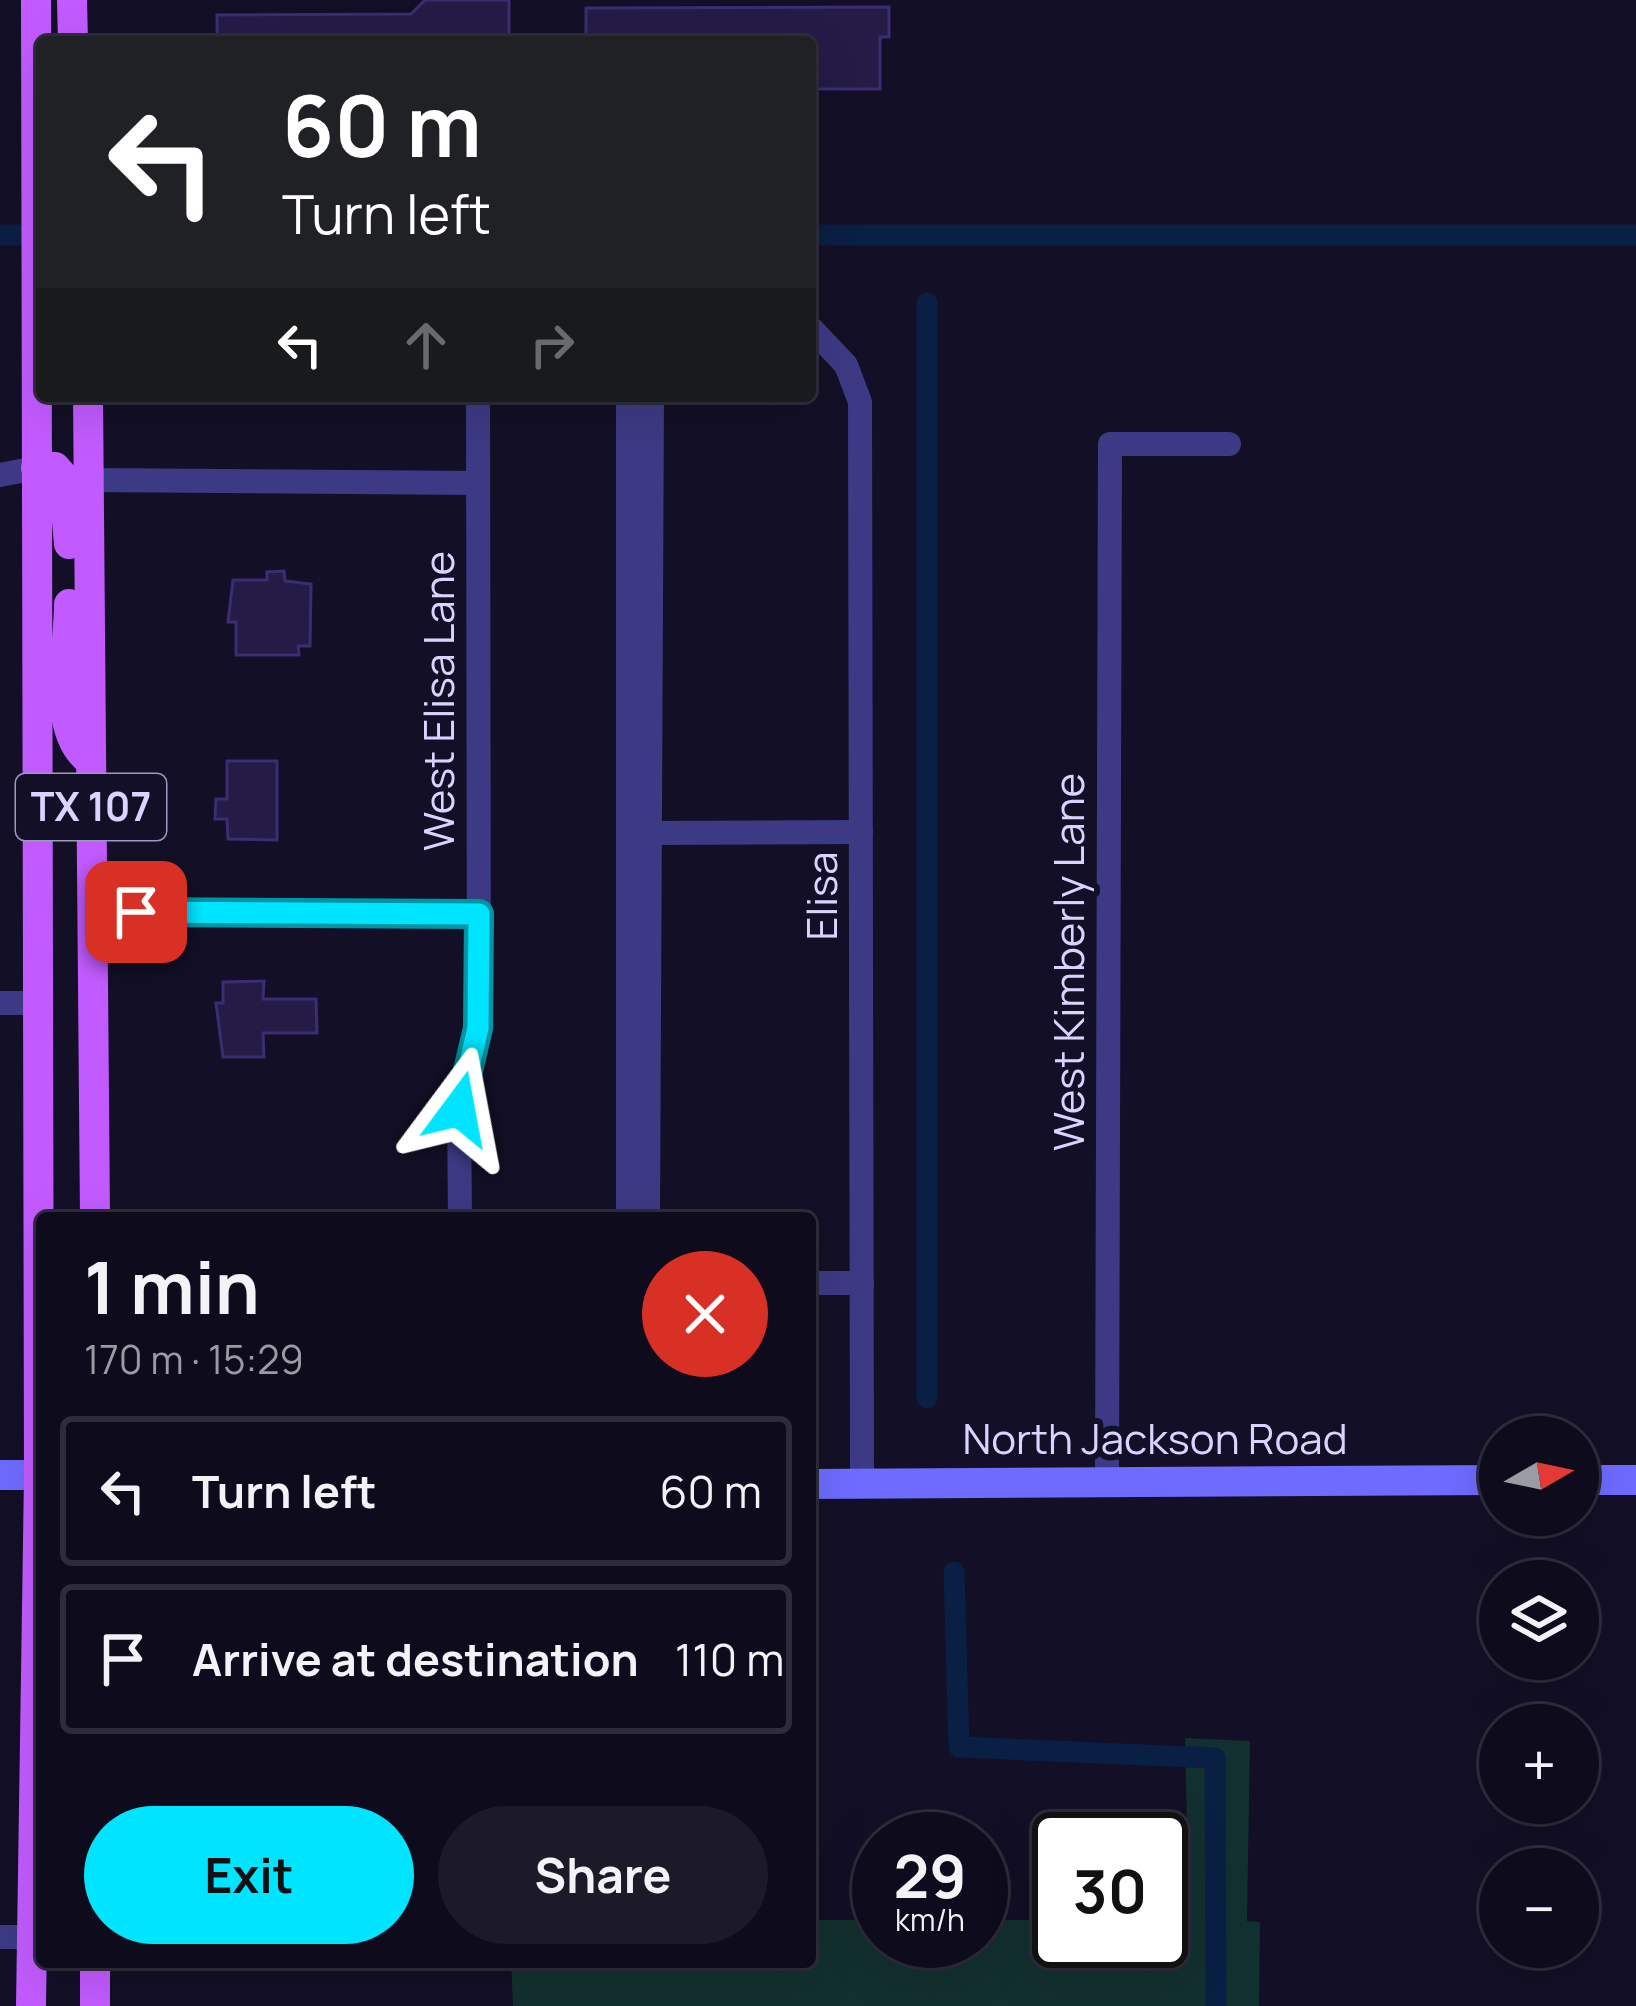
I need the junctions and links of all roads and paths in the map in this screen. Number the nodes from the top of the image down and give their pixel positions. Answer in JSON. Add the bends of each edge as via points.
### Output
{"nodes":[{"id":1,"x":36,"y":0,"type":"edge"},
{"id":2,"x":72,"y":0,"type":"edge"},
{"id":3,"x":86,"y":0,"type":"edge"},
{"id":4,"x":73,"y":36,"type":"edge"},
{"id":5,"x":86,"y":36,"type":"edge"},
{"id":6,"x":816,"y":333,"type":"edge"},
{"id":7,"x":88,"y":402,"type":"edge"},
{"id":8,"x":478,"y":402,"type":"edge"},
{"id":9,"x":628,"y":402,"type":"edge"},
{"id":10,"x":652,"y":402,"type":"edge"},
{"id":11,"x":1229,"y":444,"type":"dead end"},
{"id":12,"x":36,"y":468,"type":"junction"},
{"id":13,"x":0,"y":475,"type":"edge"},
{"id":14,"x":88,"y":480,"type":"junction"},
{"id":15,"x":478,"y":483,"type":"junction"},
{"id":16,"x":91,"y":763,"type":"junction"},
{"id":17,"x":650,"y":832,"type":"junction"},
{"id":18,"x":861,"y":832,"type":"junction"},
{"id":19,"x":92,"y":912,"type":"junction"},
{"id":20,"x":479,"y":914,"type":"junction"},
{"id":21,"x":0,"y":1003,"type":"edge"},
{"id":22,"x":38,"y":1003,"type":"junction"},
{"id":23,"x":39,"y":1212,"type":"edge"},
{"id":24,"x":95,"y":1212,"type":"edge"},
{"id":25,"x":460,"y":1212,"type":"edge"},
{"id":26,"x":628,"y":1212,"type":"edge"},
{"id":27,"x":648,"y":1212,"type":"edge"},
{"id":28,"x":862,"y":1282,"type":"junction"},
{"id":29,"x":816,"y":1283,"type":"edge"},
{"id":30,"x":0,"y":1475,"type":"edge"},
{"id":31,"x":36,"y":1475,"type":"edge"},
{"id":32,"x":1106,"y":1480,"type":"junction"},
{"id":33,"x":1479,"y":1480,"type":"edge"},
{"id":34,"x":1599,"y":1480,"type":"edge"},
{"id":35,"x":1636,"y":1480,"type":"edge"},
{"id":36,"x":862,"y":1483,"type":"junction"},
{"id":37,"x":816,"y":1484,"type":"edge"},
{"id":38,"x":36,"y":1549,"type":"edge"},
{"id":39,"x":15,"y":1937,"type":"edge"},
{"id":40,"x":95,"y":1968,"type":"edge"},
{"id":41,"x":31,"y":2006,"type":"edge"},
{"id":42,"x":95,"y":2006,"type":"edge"}],
"edges":[{"from":1,"to":12,"type":"main road","number":"TX 107"},
{"from":2,"to":4,"type":"main road"},
{"from":3,"to":5,"type":"main road"},
{"from":6,"to":18,"type":"street","name":"Elisa","via":[[846,365],[860,402]]},
{"from":7,"to":14,"type":"main road","number":"TX 107"},
{"from":8,"to":15,"type":"street","name":"West Elisa Lane"},
{"from":9,"to":26,"type":"street"},
{"from":10,"to":17,"type":"street"},
{"from":11,"to":32,"type":"street","name":"West Kimberly Lane","via":[[1110,444]]},
{"from":12,"to":13,"type":"street"},
{"from":12,"to":16,"type":"main road","via":[[55,467],[67,495],[66,730]]},
{"from":12,"to":22,"type":"main road","number":"TX 107"},
{"from":14,"to":15,"type":"street"},
{"from":14,"to":16,"type":"main road","number":"TX 107"},
{"from":15,"to":20,"type":"street","name":"West Elisa Lane"},
{"from":16,"to":19,"type":"main road","number":"TX 107"},
{"from":17,"to":18,"type":"street"},
{"from":17,"to":27,"type":"street"},
{"from":18,"to":28,"type":"street","name":"Elisa"},
{"from":19,"to":20,"type":"street"},
{"from":19,"to":24,"type":"main road","number":"TX 107"},
{"from":20,"to":25,"type":"street","name":"West Elisa Lane","via":[[478,1028],[459,1109]]},
{"from":21,"to":22,"type":"street"},
{"from":22,"to":23,"type":"main road","number":"TX 107"},
{"from":28,"to":29,"type":"street"},
{"from":28,"to":36,"type":"street","name":"Elisa"},
{"from":30,"to":31,"type":"main road"},
{"from":32,"to":33,"type":"main road","name":"North Jackson Road"},
{"from":32,"to":36,"type":"main road","name":"North Jackson Road"},
{"from":34,"to":35,"type":"main road"},
{"from":36,"to":37,"type":"main road","name":"North Jackson Road"},
{"from":38,"to":39,"type":"main road","number":"TX 107"},
{"from":39,"to":41,"type":"main road","number":"TX 107"},
{"from":40,"to":42,"type":"main road"}]}
